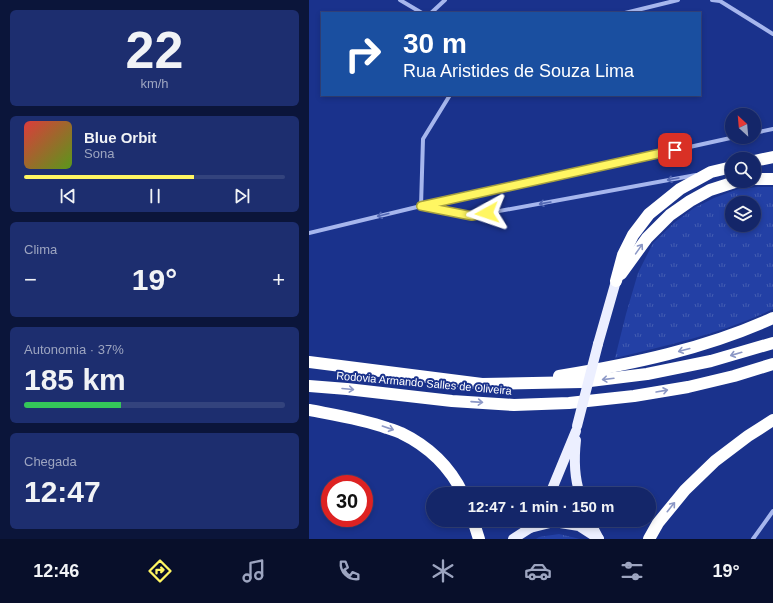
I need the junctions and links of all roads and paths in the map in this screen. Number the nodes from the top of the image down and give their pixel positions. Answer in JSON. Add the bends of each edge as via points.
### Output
{"nodes":[{"id":1,"x":401,"y":0,"type":"edge"},
{"id":2,"x":445,"y":0,"type":"edge"},
{"id":3,"x":678,"y":0,"type":"edge"},
{"id":4,"x":712,"y":0,"type":"edge"},
{"id":5,"x":420,"y":12,"type":"edge"},
{"id":6,"x":432,"y":12,"type":"edge"},
{"id":7,"x":629,"y":12,"type":"edge"},
{"id":8,"x":773,"y":34,"type":"edge"},
{"id":9,"x":449,"y":96,"type":"edge"},
{"id":10,"x":773,"y":129,"type":"edge"},
{"id":11,"x":761,"y":132,"type":"edge"},
{"id":12,"x":725,"y":139,"type":"edge"},
{"id":13,"x":773,"y":157,"type":"edge"},
{"id":14,"x":761,"y":160,"type":"edge"},
{"id":15,"x":725,"y":169,"type":"edge"},
{"id":16,"x":711,"y":172,"type":"junction"},
{"id":17,"x":761,"y":179,"type":"edge"},
{"id":18,"x":773,"y":179,"type":"edge"},
{"id":19,"x":725,"y":185,"type":"edge"},
{"id":20,"x":421,"y":206,"type":"junction"},
{"id":21,"x":309,"y":233,"type":"edge"},
{"id":22,"x":616,"y":281,"type":"junction"},
{"id":23,"x":773,"y":318,"type":"edge"},
{"id":24,"x":773,"y":343,"type":"edge"},
{"id":25,"x":309,"y":362,"type":"edge"},
{"id":26,"x":773,"y":364,"type":"edge"},
{"id":27,"x":517,"y":384,"type":"junction"},
{"id":28,"x":309,"y":386,"type":"edge"},
{"id":29,"x":309,"y":410,"type":"edge"},
{"id":30,"x":773,"y":420,"type":"edge"},
{"id":31,"x":577,"y":429,"type":"junction"},
{"id":32,"x":459,"y":487,"type":"edge"},
{"id":33,"x":553,"y":487,"type":"edge"},
{"id":34,"x":578,"y":487,"type":"edge"},
{"id":35,"x":773,"y":511,"type":"edge"},
{"id":36,"x":475,"y":527,"type":"edge"},
{"id":37,"x":529,"y":527,"type":"edge"},
{"id":38,"x":581,"y":527,"type":"edge"},
{"id":39,"x":593,"y":527,"type":"edge"},
{"id":40,"x":479,"y":539,"type":"edge"},
{"id":41,"x":513,"y":539,"type":"edge"},
{"id":42,"x":599,"y":539,"type":"edge"},
{"id":43,"x":649,"y":539,"type":"edge"},
{"id":44,"x":753,"y":539,"type":"edge"}],
"edges":[{"from":1,"to":5,"type":"street"},
{"from":2,"to":6,"type":"street"},
{"from":3,"to":7,"type":"street"},
{"from":4,"to":8,"type":"street","via":[[719,1]]},
{"from":9,"to":20,"type":"street","via":[[423,138]]},
{"from":10,"to":11,"type":"street"},
{"from":12,"to":20,"type":"street"},
{"from":13,"to":14,"type":"highway"},
{"from":15,"to":16,"type":"highway"},
{"from":16,"to":20,"type":"street","one_way":true,"via":[[472,216]]},
{"from":16,"to":22,"type":"highway","via":[[680,189],[649,214],[633,235],[623,255]]},
{"from":17,"to":18,"type":"highway"},
{"from":22,"to":19,"type":"highway","one_way":true,"via":[[647,238],[670,215],[690,201]]},
{"from":20,"to":21,"type":"street","one_way":true},
{"from":22,"to":31,"type":"main road","bridge":true},
{"from":23,"to":27,"type":"highway","one_way":true,"via":[[685,350],[617,366]]},
{"from":24,"to":27,"type":"highway","name":"Rodovia Armando Salles de Oliveira","one_way":true,"via":[[711,362],[647,374],[582,382]]},
{"from":25,"to":27,"type":"highway","name":"Rodovia Armando Salles de Oliveira","via":[[482,384]]},
{"from":28,"to":26,"type":"highway","name":"Rodovia Armando Salles de Oliveira","one_way":true,"via":[[514,405],[569,403],[688,387]]},
{"from":29,"to":32,"type":"highway","one_way":true,"via":[[376,424],[400,432],[422,445],[442,463]]},
{"from":43,"to":30,"type":"highway","one_way":true,"via":[[658,523],[685,490],[715,461]]},
{"from":31,"to":33,"type":"main road"},
{"from":31,"to":34,"type":"main road","via":[[574,459]]},
{"from":35,"to":44,"type":"street"},
{"from":36,"to":40,"type":"highway"},
{"from":37,"to":41,"type":"main road"},
{"from":38,"to":42,"type":"main road"},
{"from":39,"to":42,"type":"main road"}]}
